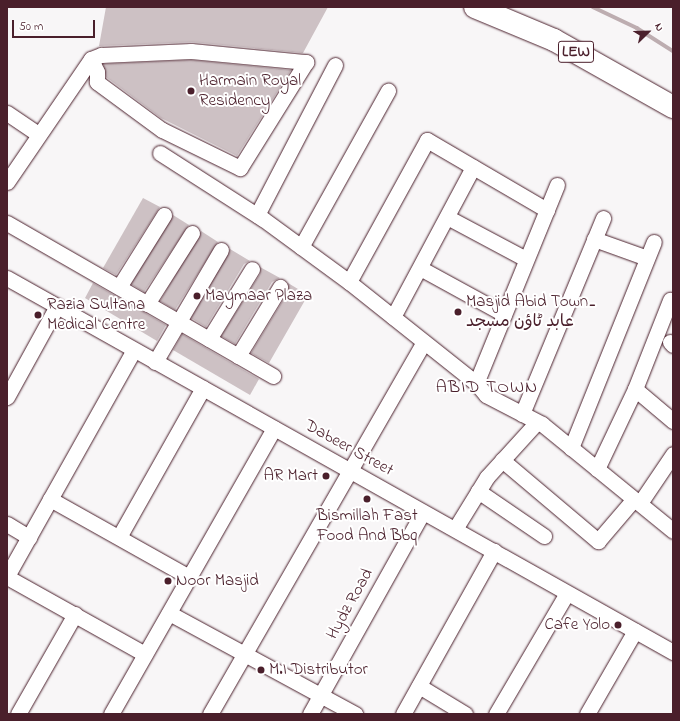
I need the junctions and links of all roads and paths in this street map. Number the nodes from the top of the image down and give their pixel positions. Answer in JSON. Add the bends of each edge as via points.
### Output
{"nodes":[{"id":1,"x":474,"y":7,"type":"edge"},
{"id":2,"x":91,"y":59,"type":"junction"},
{"id":3,"x":335,"y":65,"type":"dead end"},
{"id":4,"x":388,"y":91,"type":"dead end"},
{"id":5,"x":673,"y":107,"type":"edge"},
{"id":6,"x":7,"y":113,"type":"edge"},
{"id":7,"x":38,"y":134,"type":"junction"},
{"id":8,"x":160,"y":153,"type":"dead end"},
{"id":9,"x":473,"y":168,"type":"junction"},
{"id":10,"x":7,"y":182,"type":"edge"},
{"id":11,"x":557,"y":185,"type":"dead end"},
{"id":12,"x":547,"y":210,"type":"junction"},
{"id":13,"x":164,"y":215,"type":"dead end"},
{"id":14,"x":257,"y":215,"type":"junction"},
{"id":15,"x":447,"y":217,"type":"junction"},
{"id":16,"x":603,"y":218,"type":"dead end"},
{"id":17,"x":7,"y":223,"type":"edge"},
{"id":18,"x":192,"y":233,"type":"dead end"},
{"id":19,"x":594,"y":239,"type":"junction"},
{"id":20,"x":654,"y":242,"type":"dead end"},
{"id":21,"x":301,"y":247,"type":"junction"},
{"id":22,"x":221,"y":250,"type":"dead end"},
{"id":23,"x":647,"y":258,"type":"junction"},
{"id":24,"x":526,"y":259,"type":"junction"},
{"id":25,"x":420,"y":268,"type":"junction"},
{"id":26,"x":252,"y":269,"type":"dead end"},
{"id":27,"x":7,"y":278,"type":"edge"},
{"id":28,"x":349,"y":282,"type":"junction"},
{"id":29,"x":280,"y":287,"type":"dead end"},
{"id":30,"x":119,"y":288,"type":"junction"},
{"id":31,"x":670,"y":300,"type":"dead end"},
{"id":32,"x":148,"y":304,"type":"junction"},
{"id":33,"x":57,"y":306,"type":"junction"},
{"id":34,"x":504,"y":314,"type":"junction"},
{"id":35,"x":393,"y":317,"type":"junction"},
{"id":36,"x":177,"y":322,"type":"junction"},
{"id":37,"x":209,"y":339,"type":"junction"},
{"id":38,"x":424,"y":342,"type":"junction"},
{"id":39,"x":134,"y":350,"type":"junction"},
{"id":40,"x":238,"y":356,"type":"junction"},
{"id":41,"x":155,"y":362,"type":"junction"},
{"id":42,"x":273,"y":376,"type":"dead end"},
{"id":43,"x":476,"y":383,"type":"junction"},
{"id":44,"x":203,"y":388,"type":"junction"},
{"id":45,"x":635,"y":389,"type":"junction"},
{"id":46,"x":7,"y":397,"type":"edge"},
{"id":47,"x":522,"y":414,"type":"junction"},
{"id":48,"x":673,"y":421,"type":"edge"},
{"id":49,"x":538,"y":422,"type":"junction"},
{"id":50,"x":274,"y":428,"type":"junction"},
{"id":51,"x":571,"y":448,"type":"junction"},
{"id":52,"x":673,"y":454,"type":"edge"},
{"id":53,"x":502,"y":460,"type":"junction"},
{"id":54,"x":597,"y":469,"type":"junction"},
{"id":55,"x":349,"y":470,"type":"junction"},
{"id":56,"x":478,"y":492,"type":"junction"},
{"id":57,"x":50,"y":499,"type":"junction"},
{"id":58,"x":637,"y":501,"type":"junction"},
{"id":59,"x":423,"y":512,"type":"junction"},
{"id":60,"x":7,"y":524,"type":"edge"},
{"id":61,"x":455,"y":529,"type":"junction"},
{"id":62,"x":673,"y":531,"type":"edge"},
{"id":63,"x":544,"y":536,"type":"dead end"},
{"id":64,"x":29,"y":537,"type":"junction"},
{"id":65,"x":119,"y":537,"type":"junction"},
{"id":66,"x":494,"y":551,"type":"junction"},
{"id":67,"x":7,"y":576,"type":"edge"},
{"id":68,"x":189,"y":577,"type":"junction"},
{"id":69,"x":567,"y":593,"type":"junction"},
{"id":70,"x":169,"y":613,"type":"junction"},
{"id":71,"x":75,"y":614,"type":"junction"},
{"id":72,"x":634,"y":631,"type":"junction"},
{"id":73,"x":673,"y":652,"type":"edge"},
{"id":74,"x":145,"y":654,"type":"junction"},
{"id":75,"x":243,"y":655,"type":"junction"},
{"id":76,"x":419,"y":686,"type":"junction"},
{"id":77,"x":321,"y":695,"type":"junction"},
{"id":78,"x":18,"y":714,"type":"edge"},
{"id":79,"x":111,"y":714,"type":"edge"},
{"id":80,"x":210,"y":714,"type":"edge"},
{"id":81,"x":310,"y":714,"type":"edge"},
{"id":82,"x":356,"y":714,"type":"edge"},
{"id":83,"x":403,"y":714,"type":"edge"},
{"id":84,"x":466,"y":714,"type":"edge"},
{"id":85,"x":496,"y":714,"type":"edge"},
{"id":86,"x":587,"y":714,"type":"edge"}],
"edges":[{"from":1,"to":5,"type":"highway","number":"LEW","via":[[554,40]]},
{"from":2,"to":2,"type":"street","via":[[97,72],[97,82],[162,130],[240,168],[306,62],[191,51],[100,55]]},
{"from":2,"to":7,"type":"street"},
{"from":3,"to":14,"type":"street"},
{"from":4,"to":21,"type":"street"},
{"from":6,"to":7,"type":"street"},
{"from":7,"to":10,"type":"street"},
{"from":8,"to":14,"type":"street"},
{"from":9,"to":12,"type":"street"},
{"from":9,"to":15,"type":"street"},
{"from":9,"to":28,"type":"street","via":[[427,140]]},
{"from":11,"to":12,"type":"street"},
{"from":12,"to":24,"type":"street"},
{"from":13,"to":30,"type":"street"},
{"from":14,"to":21,"type":"street"},
{"from":15,"to":24,"type":"street"},
{"from":15,"to":25,"type":"street"},
{"from":16,"to":19,"type":"street"},
{"from":17,"to":30,"type":"street"},
{"from":18,"to":32,"type":"street"},
{"from":19,"to":23,"type":"street"},
{"from":19,"to":47,"type":"street"},
{"from":20,"to":23,"type":"street"},
{"from":21,"to":28,"type":"street"},
{"from":22,"to":36,"type":"street"},
{"from":23,"to":51,"type":"street"},
{"from":24,"to":34,"type":"street"},
{"from":25,"to":34,"type":"street"},
{"from":25,"to":35,"type":"street"},
{"from":26,"to":37,"type":"street"},
{"from":27,"to":33,"type":"street","name":"Dabeer Street"},
{"from":28,"to":35,"type":"street"},
{"from":29,"to":40,"type":"street"},
{"from":30,"to":32,"type":"street"},
{"from":31,"to":45,"type":"street"},
{"from":32,"to":36,"type":"street"},
{"from":33,"to":39,"type":"street","name":"Dabeer Street"},
{"from":33,"to":46,"type":"street"},
{"from":34,"to":43,"type":"street"},
{"from":35,"to":38,"type":"street"},
{"from":36,"to":37,"type":"street"},
{"from":36,"to":41,"type":"street"},
{"from":37,"to":40,"type":"street"},
{"from":38,"to":43,"type":"street"},
{"from":38,"to":55,"type":"street"},
{"from":39,"to":41,"type":"street","name":"Dabeer Street"},
{"from":39,"to":57,"type":"street"},
{"from":40,"to":42,"type":"street"},
{"from":41,"to":44,"type":"street","name":"Dabeer Street"},
{"from":43,"to":47,"type":"street","via":[[486,395]]},
{"from":44,"to":50,"type":"street","name":"Dabeer Street"},
{"from":44,"to":65,"type":"street"},
{"from":45,"to":48,"type":"street"},
{"from":45,"to":54,"type":"street"},
{"from":47,"to":49,"type":"street"},
{"from":49,"to":51,"type":"street"},
{"from":49,"to":53,"type":"street"},
{"from":50,"to":55,"type":"street","name":"Dabeer Street"},
{"from":50,"to":68,"type":"street"},
{"from":51,"to":54,"type":"street"},
{"from":52,"to":58,"type":"street"},
{"from":53,"to":56,"type":"street"},
{"from":53,"to":58,"type":"street","via":[[598,541]]},
{"from":54,"to":58,"type":"street"},
{"from":55,"to":59,"type":"street","name":"Dabeer Street"},
{"from":55,"to":75,"type":"street"},
{"from":56,"to":61,"type":"street"},
{"from":56,"to":63,"type":"street"},
{"from":57,"to":64,"type":"street"},
{"from":57,"to":65,"type":"street"},
{"from":58,"to":62,"type":"street"},
{"from":59,"to":61,"type":"street","name":"Dabeer Street"},
{"from":59,"to":77,"type":"street","name":"Hydz Road"},
{"from":60,"to":64,"type":"street"},
{"from":61,"to":66,"type":"street","name":"Dabeer Street"},
{"from":64,"to":67,"type":"street"},
{"from":65,"to":68,"type":"street"},
{"from":66,"to":69,"type":"street","name":"Dabeer Street"},
{"from":66,"to":76,"type":"street"},
{"from":67,"to":71,"type":"street"},
{"from":68,"to":70,"type":"street"},
{"from":69,"to":72,"type":"street","name":"Dabeer Street"},
{"from":69,"to":85,"type":"street"},
{"from":70,"to":74,"type":"street"},
{"from":70,"to":75,"type":"street"},
{"from":71,"to":74,"type":"street"},
{"from":71,"to":78,"type":"street"},
{"from":72,"to":73,"type":"street","name":"Dabeer Street"},
{"from":72,"to":86,"type":"street"},
{"from":74,"to":79,"type":"street"},
{"from":75,"to":77,"type":"street"},
{"from":75,"to":80,"type":"street"},
{"from":76,"to":83,"type":"street"},
{"from":76,"to":84,"type":"street"},
{"from":77,"to":81,"type":"street","name":"Hydz Road"},
{"from":77,"to":82,"type":"street"}]}
